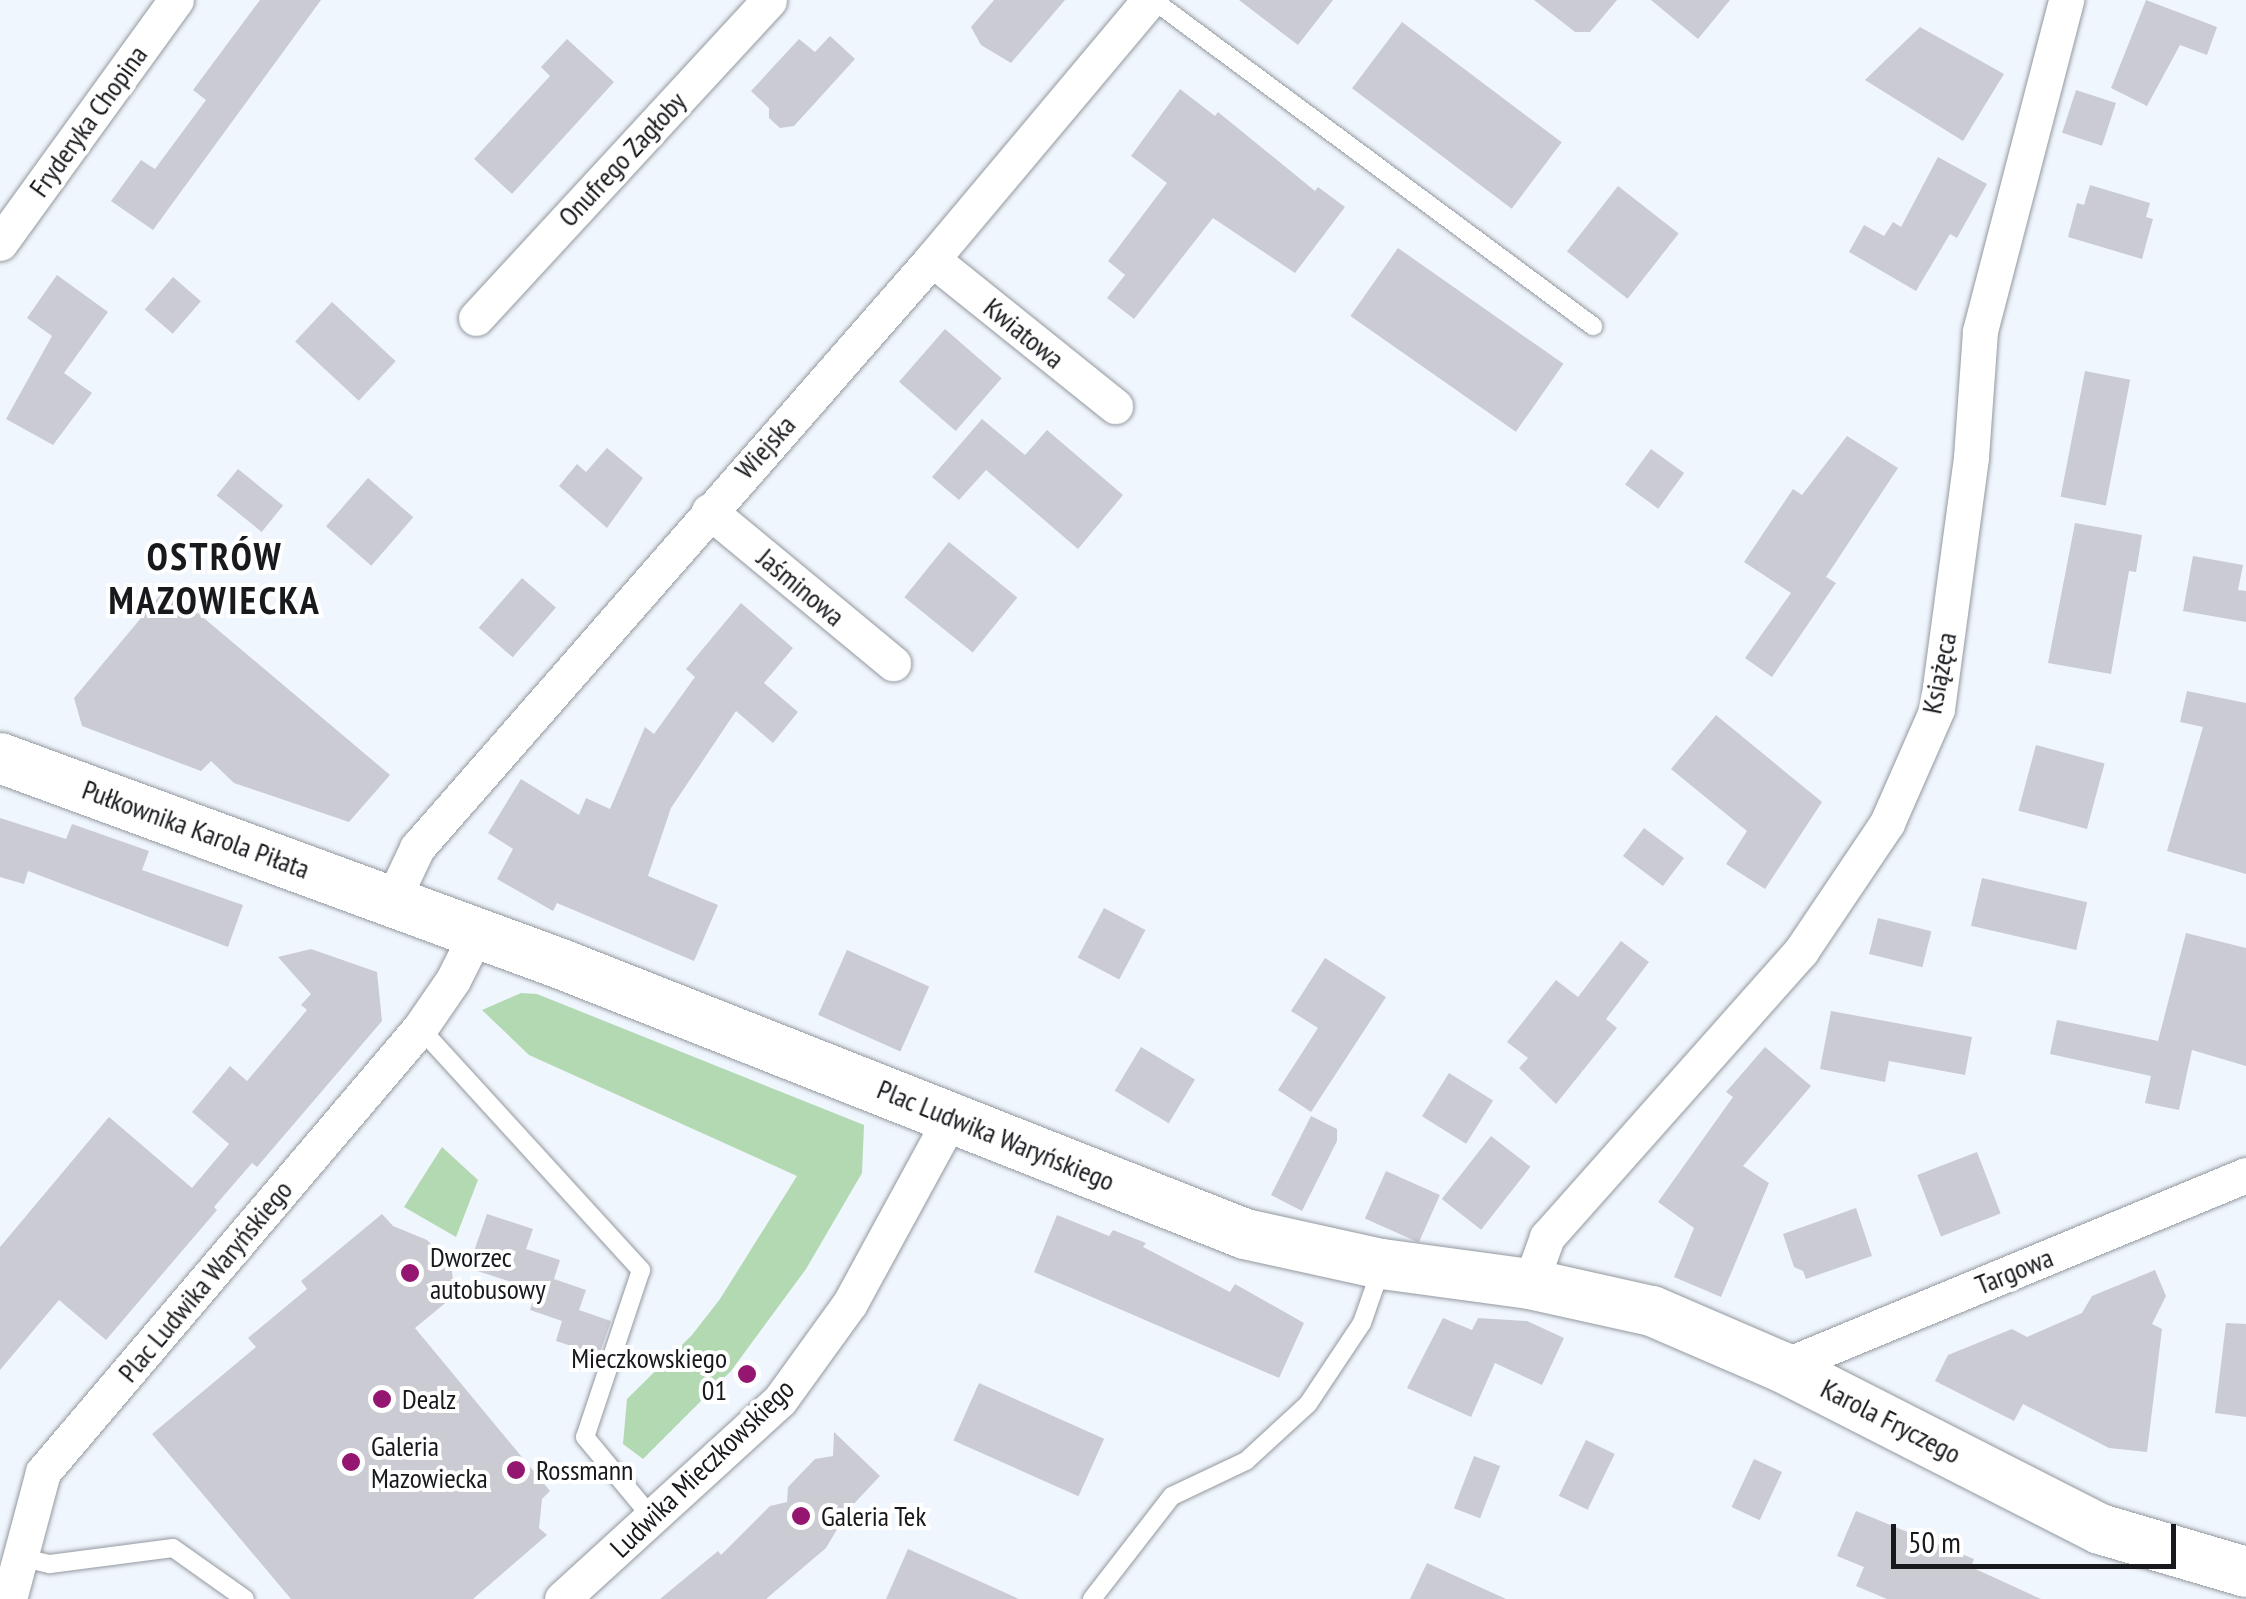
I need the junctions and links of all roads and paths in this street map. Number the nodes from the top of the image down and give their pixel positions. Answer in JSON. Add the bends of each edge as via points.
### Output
{"nodes":[{"id":1,"x":176,"y":0,"type":"edge"},
{"id":2,"x":769,"y":0,"type":"edge"},
{"id":3,"x":1151,"y":0,"type":"edge"},
{"id":4,"x":2066,"y":0,"type":"edge"},
{"id":5,"x":0,"y":243,"type":"edge"},
{"id":6,"x":932,"y":259,"type":"junction"},
{"id":7,"x":476,"y":318,"type":"dead end"},
{"id":8,"x":1592,"y":326,"type":"dead end"},
{"id":9,"x":1115,"y":406,"type":"dead end"},
{"id":10,"x":709,"y":511,"type":"junction"},
{"id":11,"x":893,"y":663,"type":"dead end"},
{"id":12,"x":0,"y":758,"type":"edge"},
{"id":13,"x":392,"y":901,"type":"junction"},
{"id":14,"x":476,"y":934,"type":"junction"},
{"id":15,"x":420,"y":1028,"type":"junction"},
{"id":16,"x":951,"y":1118,"type":"junction"},
{"id":17,"x":2246,"y":1175,"type":"edge"},
{"id":18,"x":1382,"y":1264,"type":"junction"},
{"id":19,"x":1530,"y":1284,"type":"junction"},
{"id":20,"x":1782,"y":1367,"type":"junction"},
{"id":21,"x":653,"y":1520,"type":"junction"},
{"id":22,"x":19,"y":1558,"type":"junction"},
{"id":23,"x":2246,"y":1572,"type":"edge"},
{"id":24,"x":9,"y":1599,"type":"edge"},
{"id":25,"x":245,"y":1599,"type":"edge"},
{"id":26,"x":562,"y":1599,"type":"edge"},
{"id":27,"x":1092,"y":1599,"type":"edge"}],
"edges":[{"from":1,"to":5,"type":"street","name":"Fryderyka Chopina"},
{"from":2,"to":7,"type":"street","name":"Onufrego Zagłoby"},
{"from":3,"to":6,"type":"street","name":"Wiejska"},
{"from":3,"to":8,"type":"lane","name":"Wiejska"},
{"from":4,"to":19,"type":"street","name":"Książęca","via":[[1980,331],[1972,457],[1937,709],[1887,823],[1801,951],[1547,1237]]},
{"from":6,"to":9,"type":"street","name":"Kwiatowa"},
{"from":6,"to":10,"type":"street","name":"Wiejska"},
{"from":10,"to":11,"type":"street","name":"Jaśminowa"},
{"from":10,"to":13,"type":"street","name":"Wiejska","via":[[418,848]]},
{"from":12,"to":13,"type":"street","name":"Pułkownika Karola Piłata"},
{"from":13,"to":14,"type":"street","name":"Plac Ludwika Waryńskiego"},
{"from":14,"to":15,"type":"street","name":"Plac Ludwika Waryńskiego"},
{"from":14,"to":16,"type":"street","name":"Plac Ludwika Waryńskiego"},
{"from":15,"to":21,"type":"lane","via":[[641,1270],[584,1437]]},
{"from":15,"to":22,"type":"street","name":"Plac Ludwika Waryńskiego","via":[[43,1472]]},
{"from":16,"to":18,"type":"street","name":"Plac Ludwika Waryńskiego","via":[[1244,1234]]},
{"from":16,"to":21,"type":"street","name":"Ludwika Mieczkowskiego","via":[[850,1304],[780,1400]]},
{"from":17,"to":20,"type":"street","name":"Targowa"},
{"from":18,"to":19,"type":"street","name":"Plac Ludwika Waryńskiego"},
{"from":18,"to":27,"type":"lane","via":[[1362,1323],[1308,1404],[1246,1461],[1172,1496]]},
{"from":19,"to":20,"type":"street","name":"Karola Fryczego","via":[[1652,1311]]},
{"from":20,"to":23,"type":"street","name":"Karola Fryczego","via":[[2100,1528]]},
{"from":21,"to":26,"type":"street","name":"Ludwika Mieczkowskiego"},
{"from":22,"to":24,"type":"street","name":"Plac Ludwika Waryńskiego"},
{"from":22,"to":25,"type":"lane","via":[[50,1564],[173,1548]]}]}
